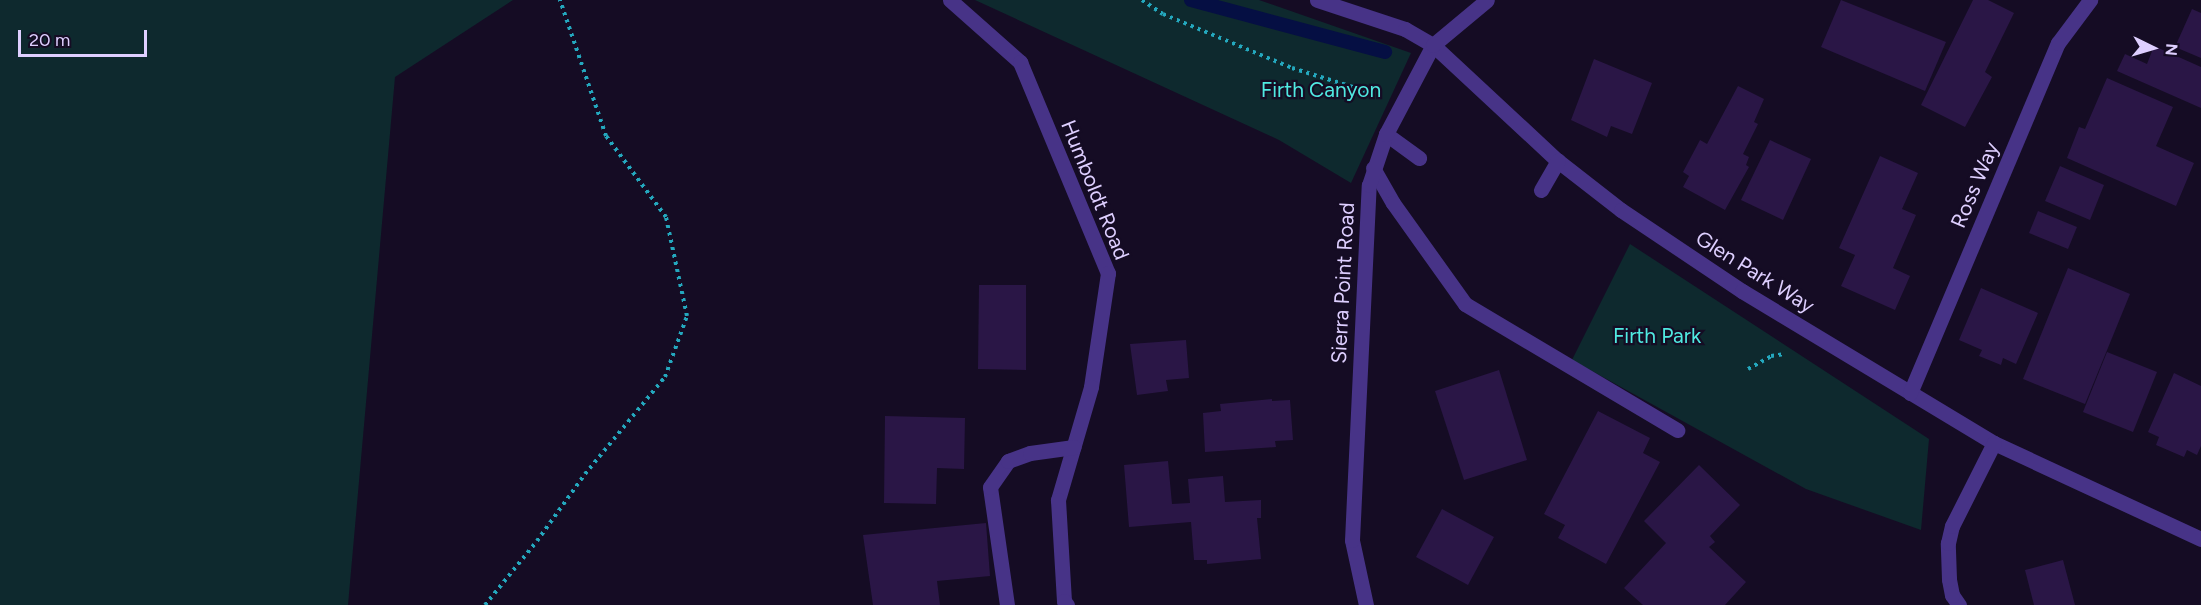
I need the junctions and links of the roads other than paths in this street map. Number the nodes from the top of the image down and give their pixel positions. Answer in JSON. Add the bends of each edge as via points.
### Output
{"nodes":[{"id":1,"x":950,"y":0,"type":"edge"},
{"id":2,"x":1317,"y":0,"type":"edge"},
{"id":3,"x":1486,"y":0,"type":"edge"},
{"id":4,"x":2090,"y":0,"type":"edge"},
{"id":5,"x":1432,"y":45,"type":"junction"},
{"id":6,"x":1386,"y":134,"type":"junction"},
{"id":7,"x":1419,"y":158,"type":"dead end"},
{"id":8,"x":1558,"y":161,"type":"junction"},
{"id":9,"x":1374,"y":168,"type":"junction"},
{"id":10,"x":1541,"y":190,"type":"dead end"},
{"id":11,"x":1910,"y":393,"type":"junction"},
{"id":12,"x":1677,"y":430,"type":"dead end"},
{"id":13,"x":1994,"y":443,"type":"junction"},
{"id":14,"x":1074,"y":447,"type":"junction"},
{"id":15,"x":2201,"y":539,"type":"edge"},
{"id":16,"x":1007,"y":605,"type":"edge"},
{"id":17,"x":1066,"y":605,"type":"edge"},
{"id":18,"x":1366,"y":605,"type":"edge"},
{"id":19,"x":1959,"y":605,"type":"edge"}],
"edges":[{"from":1,"to":14,"type":"street","name":"Humboldt Road","via":[[1020,62],[1108,273],[1091,387]]},
{"from":2,"to":5,"type":"street","name":"Glen Park Way","via":[[1405,29]]},
{"from":3,"to":5,"type":"street","name":"Sierra Point Road"},
{"from":4,"to":11,"type":"street","name":"Ross Way","via":[[2058,43]]},
{"from":5,"to":6,"type":"street","name":"Sierra Point Road"},
{"from":5,"to":8,"type":"street","name":"Glen Park Way"},
{"from":6,"to":7,"type":"street"},
{"from":6,"to":9,"type":"street","name":"Sierra Point Road"},
{"from":8,"to":10,"type":"street"},
{"from":8,"to":11,"type":"street","name":"Glen Park Way","via":[[1621,210],[1742,291]]},
{"from":9,"to":12,"type":"street","via":[[1465,304]]},
{"from":9,"to":18,"type":"street","name":"Sierra Point Road","via":[[1367,204],[1352,540]]},
{"from":11,"to":13,"type":"street","name":"Glen Park Way"},
{"from":13,"to":15,"type":"street","name":"Glen Park Way"},
{"from":13,"to":19,"type":"street","via":[[1952,526],[1948,543],[1949,579]]},
{"from":14,"to":16,"type":"street","via":[[1030,453],[1008,461],[990,487]]},
{"from":14,"to":17,"type":"street","name":"Humboldt Road","via":[[1058,500]]}]}
